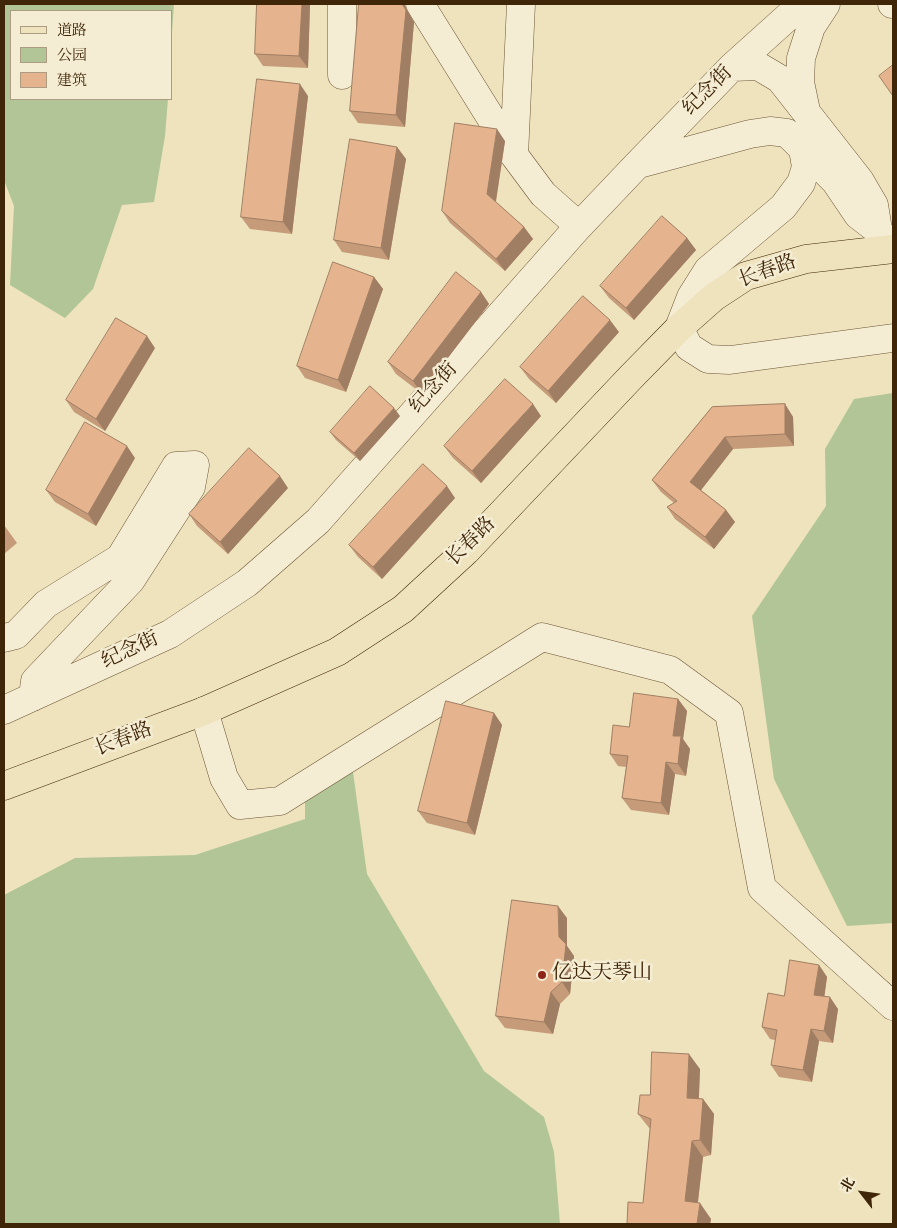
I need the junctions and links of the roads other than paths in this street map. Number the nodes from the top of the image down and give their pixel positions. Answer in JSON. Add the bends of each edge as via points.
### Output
{"nodes":[{"id":1,"x":342,"y":4,"type":"edge"},
{"id":2,"x":420,"y":4,"type":"edge"},
{"id":3,"x":521,"y":4,"type":"edge"},
{"id":4,"x":816,"y":4,"type":"edge"},
{"id":5,"x":826,"y":4,"type":"edge"},
{"id":6,"x":732,"y":67,"type":"junction"},
{"id":7,"x":342,"y":75,"type":"dead end"},
{"id":8,"x":806,"y":113,"type":"junction"},
{"id":9,"x":803,"y":149,"type":"junction"},
{"id":10,"x":514,"y":155,"type":"junction"},
{"id":11,"x":637,"y":164,"type":"junction"},
{"id":12,"x":579,"y":226,"type":"junction"},
{"id":13,"x":887,"y":243,"type":"edge"},
{"id":14,"x":679,"y":328,"type":"junction"},
{"id":15,"x":893,"y":338,"type":"edge"},
{"id":16,"x":4,"y":638,"type":"edge"},
{"id":17,"x":33,"y":697,"type":"junction"},
{"id":18,"x":4,"y":710,"type":"edge"},
{"id":19,"x":204,"y":711,"type":"junction"},
{"id":20,"x":4,"y":786,"type":"edge"},
{"id":21,"x":893,"y":1006,"type":"edge"}],
"edges":[{"from":1,"to":7,"type":"street"},
{"from":2,"to":10,"type":"street"},
{"from":3,"to":10,"type":"street"},
{"from":4,"to":6,"type":"street","name":"纪念街","via":[[791,14]]},
{"from":5,"to":8,"type":"street","via":[[811,28],[801,58],[800,82]]},
{"from":6,"to":8,"type":"street","via":[[758,66],[780,79]]},
{"from":6,"to":11,"type":"street","name":"纪念街"},
{"from":8,"to":13,"type":"street","via":[[860,182],[874,206]]},
{"from":9,"to":11,"type":"street","via":[[787,133],[770,131]]},
{"from":9,"to":13,"type":"street","via":[[835,181],[858,215]]},
{"from":9,"to":14,"type":"street","via":[[806,167],[801,183],[783,207],[708,270],[690,298]]},
{"from":10,"to":12,"type":"street","via":[[543,194]]},
{"from":11,"to":12,"type":"street","name":"纪念街"},
{"from":12,"to":17,"type":"street","name":"纪念街","via":[[318,521],[247,583],[170,634]]},
{"from":13,"to":14,"type":"main road","name":"长春路","via":[[806,259],[746,276]]},
{"from":14,"to":15,"type":"street","via":[[689,347],[708,359],[730,360]]},
{"from":14,"to":19,"type":"main road","name":"长春路","via":[[466,551],[403,609],[337,652]]},
{"from":16,"to":17,"type":"street","via":[[16,635],[46,604],[120,558],[176,466],[195,465],[191,487],[131,580],[35,681]]},
{"from":17,"to":18,"type":"street","name":"纪念街"},
{"from":19,"to":20,"type":"main road","name":"长春路"},
{"from":19,"to":21,"type":"street","via":[[224,778],[240,805],[280,801],[542,637],[670,670],[729,713],[762,888]]}]}
